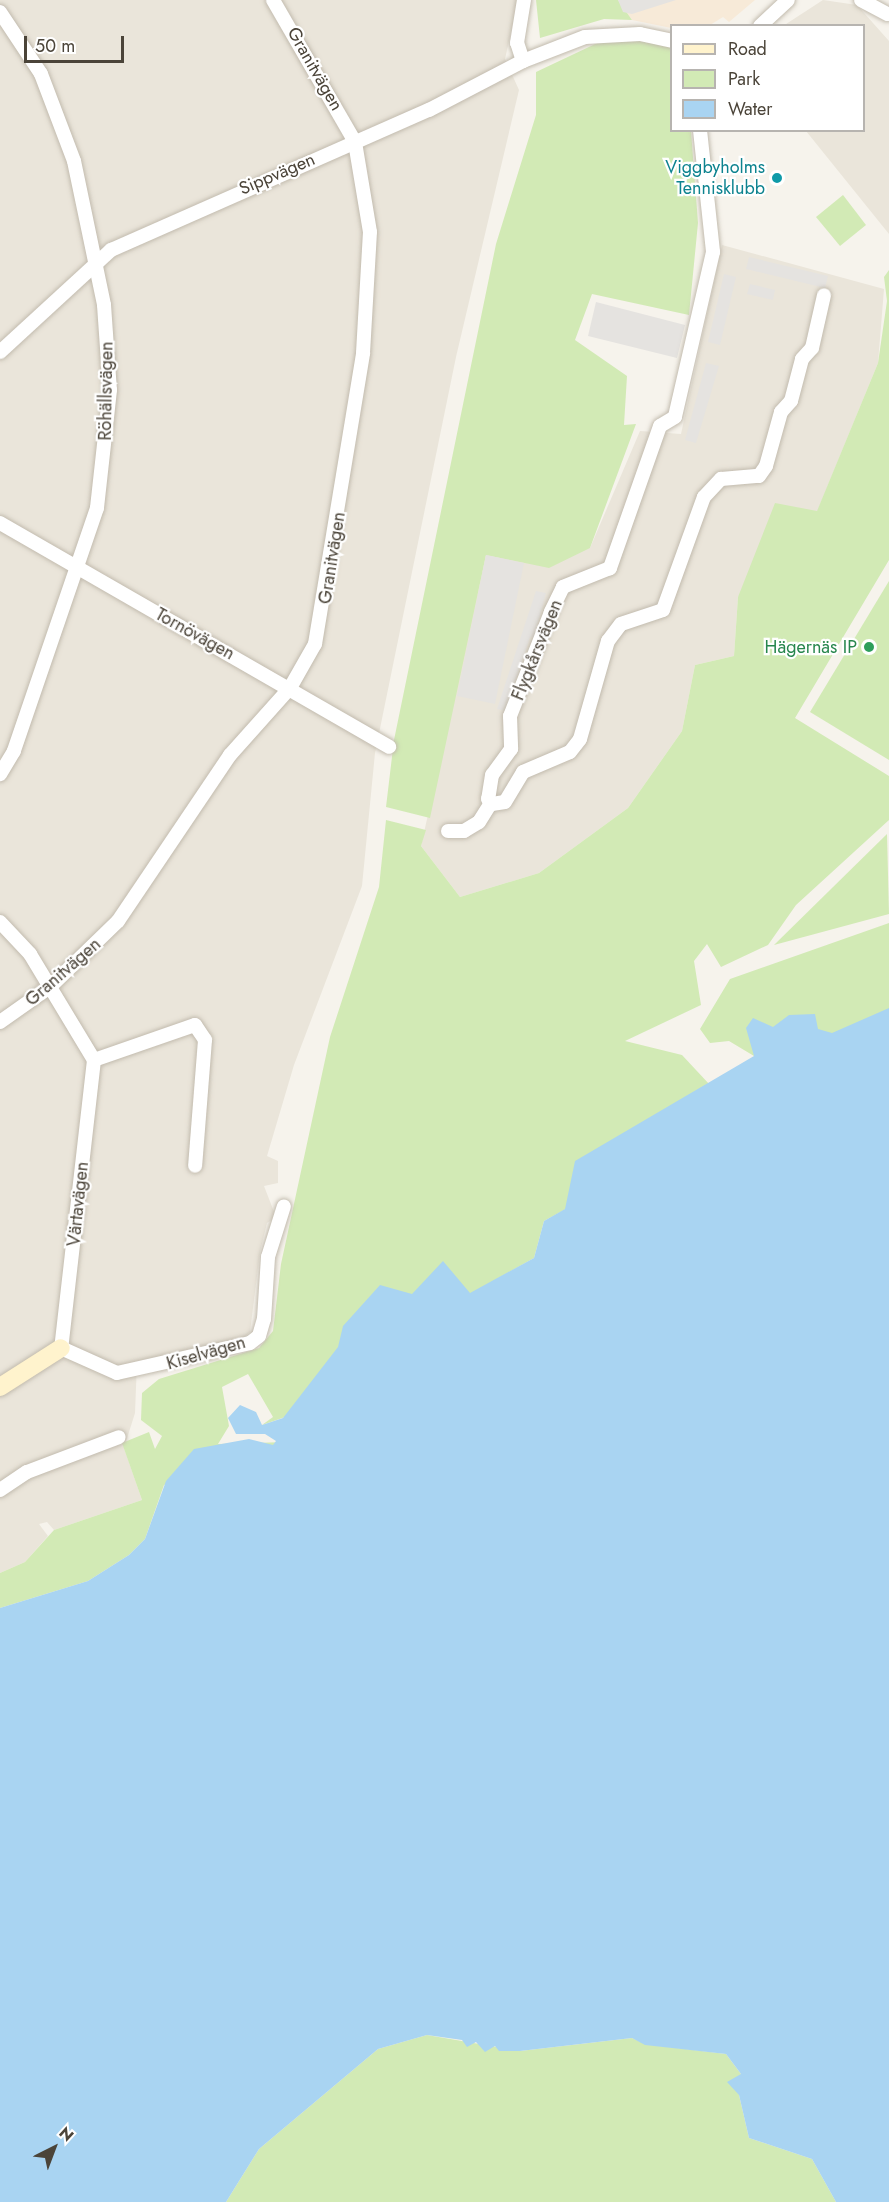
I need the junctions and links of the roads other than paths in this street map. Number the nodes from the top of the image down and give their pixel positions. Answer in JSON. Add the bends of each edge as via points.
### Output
{"nodes":[{"id":1,"x":273,"y":0,"type":"edge"},
{"id":2,"x":524,"y":0,"type":"edge"},
{"id":3,"x":788,"y":0,"type":"edge"},
{"id":4,"x":861,"y":0,"type":"edge"},
{"id":5,"x":879,"y":0,"type":"edge"},
{"id":6,"x":0,"y":12,"type":"edge"},
{"id":7,"x":888,"y":15,"type":"edge"},
{"id":8,"x":762,"y":24,"type":"edge"},
{"id":9,"x":670,"y":40,"type":"edge"},
{"id":10,"x":523,"y":61,"type":"junction"},
{"id":11,"x":700,"y":132,"type":"edge"},
{"id":12,"x":355,"y":142,"type":"junction"},
{"id":13,"x":96,"y":259,"type":"junction"},
{"id":14,"x":824,"y":295,"type":"dead end"},
{"id":15,"x":0,"y":352,"type":"edge"},
{"id":16,"x":0,"y":524,"type":"edge"},
{"id":17,"x":75,"y":566,"type":"junction"},
{"id":18,"x":290,"y":688,"type":"junction"},
{"id":19,"x":389,"y":747,"type":"dead end"},
{"id":20,"x":0,"y":774,"type":"edge"},
{"id":21,"x":491,"y":803,"type":"junction"},
{"id":22,"x":448,"y":831,"type":"dead end"},
{"id":23,"x":0,"y":922,"type":"edge"},
{"id":24,"x":51,"y":986,"type":"junction"},
{"id":25,"x":0,"y":1022,"type":"edge"},
{"id":26,"x":94,"y":1060,"type":"junction"},
{"id":27,"x":195,"y":1166,"type":"dead end"},
{"id":28,"x":284,"y":1206,"type":"dead end"},
{"id":29,"x":60,"y":1348,"type":"junction"},
{"id":30,"x":0,"y":1387,"type":"edge"},
{"id":31,"x":119,"y":1437,"type":"dead end"},
{"id":32,"x":0,"y":1490,"type":"edge"}],
"edges":[{"from":1,"to":12,"type":"street","name":"Granitvägen"},
{"from":2,"to":10,"type":"street","via":[[517,43]]},
{"from":3,"to":8,"type":"street"},
{"from":4,"to":7,"type":"street"},
{"from":5,"to":7,"type":"street"},
{"from":6,"to":13,"type":"street","name":"Röhällsvägen","via":[[28,51],[53,101],[85,202]]},
{"from":9,"to":10,"type":"street","name":"Sippvägen","via":[[623,33],[585,36]]},
{"from":10,"to":12,"type":"street","name":"Sippvägen"},
{"from":11,"to":21,"type":"street","name":"Flygkårsvägen","via":[[713,252],[675,417],[660,426],[610,568],[563,586],[550,612],[510,716],[511,749],[492,775]]},
{"from":12,"to":13,"type":"street","name":"Sippvägen","via":[[220,198]]},
{"from":12,"to":18,"type":"street","name":"Granitvägen","via":[[370,232],[363,353],[324,610],[315,644]]},
{"from":13,"to":15,"type":"street","name":"Sippvägen"},
{"from":13,"to":17,"type":"street","name":"Röhällsvägen","via":[[110,346],[110,390],[97,508]]},
{"from":14,"to":21,"type":"street","via":[[812,348],[802,359],[792,401],[781,412],[766,466],[759,476],[721,479],[704,497],[673,594],[663,610],[621,624],[608,641],[580,739],[570,752],[523,772],[505,802]]},
{"from":16,"to":17,"type":"street","name":"Tornövägen"},
{"from":17,"to":18,"type":"street","name":"Tornövägen"},
{"from":17,"to":20,"type":"street","name":"Röhällsvägen","via":[[14,751]]},
{"from":18,"to":19,"type":"street","name":"Tornövägen"},
{"from":18,"to":24,"type":"street","name":"Granitvägen","via":[[230,755],[118,921]]},
{"from":21,"to":22,"type":"street","via":[[479,822],[464,831]]},
{"from":23,"to":24,"type":"street"},
{"from":24,"to":25,"type":"street","name":"Granitvägen"},
{"from":24,"to":26,"type":"street"},
{"from":26,"to":27,"type":"street","via":[[195,1025],[204,1040]]},
{"from":26,"to":29,"type":"street","name":"Värtavägen"},
{"from":28,"to":29,"type":"street","name":"Kiselvägen","via":[[268,1257],[264,1319],[259,1336],[250,1343],[117,1373]]},
{"from":29,"to":30,"type":"street"},
{"from":31,"to":32,"type":"street","via":[[27,1472]]}]}
